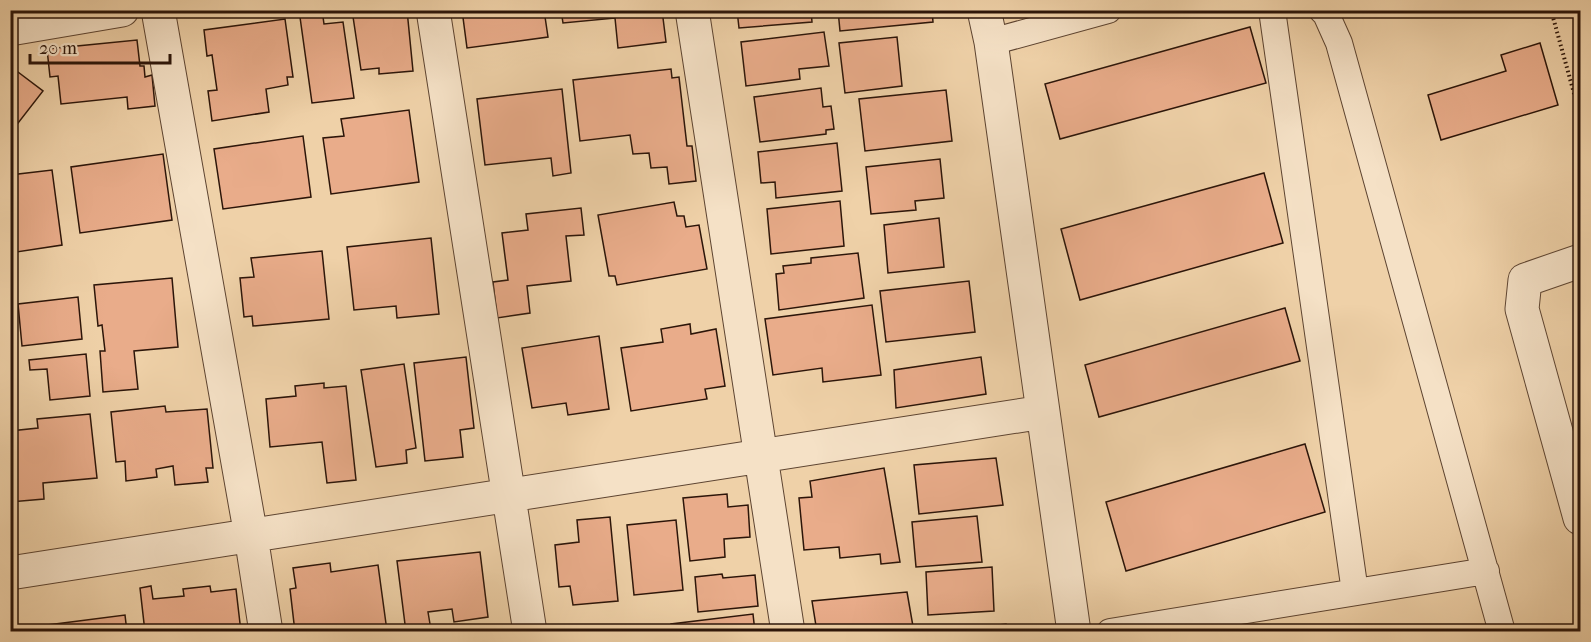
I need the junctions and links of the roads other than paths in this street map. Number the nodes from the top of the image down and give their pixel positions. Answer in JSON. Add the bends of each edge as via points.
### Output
{"nodes":[{"id":1,"x":122,"y":10,"type":"edge"},
{"id":2,"x":158,"y":10,"type":"edge"},
{"id":3,"x":433,"y":10,"type":"edge"},
{"id":4,"x":693,"y":10,"type":"edge"},
{"id":5,"x":984,"y":10,"type":"edge"},
{"id":6,"x":1108,"y":10,"type":"edge"},
{"id":7,"x":1272,"y":10,"type":"edge"},
{"id":8,"x":1322,"y":10,"type":"edge"},
{"id":9,"x":10,"y":29,"type":"edge"},
{"id":10,"x":991,"y":42,"type":"junction"},
{"id":11,"x":1581,"y":261,"type":"edge"},
{"id":12,"x":1043,"y":412,"type":"junction"},
{"id":13,"x":762,"y":455,"type":"junction"},
{"id":14,"x":509,"y":495,"type":"junction"},
{"id":15,"x":1581,"y":518,"type":"edge"},
{"id":16,"x":251,"y":536,"type":"junction"},
{"id":17,"x":1486,"y":572,"type":"junction"},
{"id":18,"x":10,"y":573,"type":"edge"},
{"id":19,"x":1355,"y":592,"type":"junction"},
{"id":20,"x":266,"y":632,"type":"edge"},
{"id":21,"x":530,"y":632,"type":"edge"},
{"id":22,"x":788,"y":632,"type":"edge"},
{"id":23,"x":1074,"y":632,"type":"edge"},
{"id":24,"x":1110,"y":632,"type":"edge"},
{"id":25,"x":1502,"y":632,"type":"edge"}],
"edges":[{"from":1,"to":9,"type":"street"},
{"from":2,"to":16,"type":"street"},
{"from":3,"to":14,"type":"street"},
{"from":4,"to":13,"type":"street"},
{"from":5,"to":10,"type":"street"},
{"from":6,"to":10,"type":"lane"},
{"from":7,"to":19,"type":"lane"},
{"from":8,"to":17,"type":"lane","via":[[1338,43]]},
{"from":10,"to":12,"type":"street"},
{"from":11,"to":15,"type":"street","via":[[1525,280],[1522,309]]},
{"from":12,"to":13,"type":"street"},
{"from":12,"to":23,"type":"street"},
{"from":13,"to":14,"type":"street"},
{"from":13,"to":22,"type":"street"},
{"from":14,"to":16,"type":"street"},
{"from":14,"to":21,"type":"street"},
{"from":16,"to":18,"type":"street"},
{"from":16,"to":20,"type":"street"},
{"from":17,"to":19,"type":"lane"},
{"from":17,"to":25,"type":"lane"},
{"from":19,"to":24,"type":"lane"}]}
